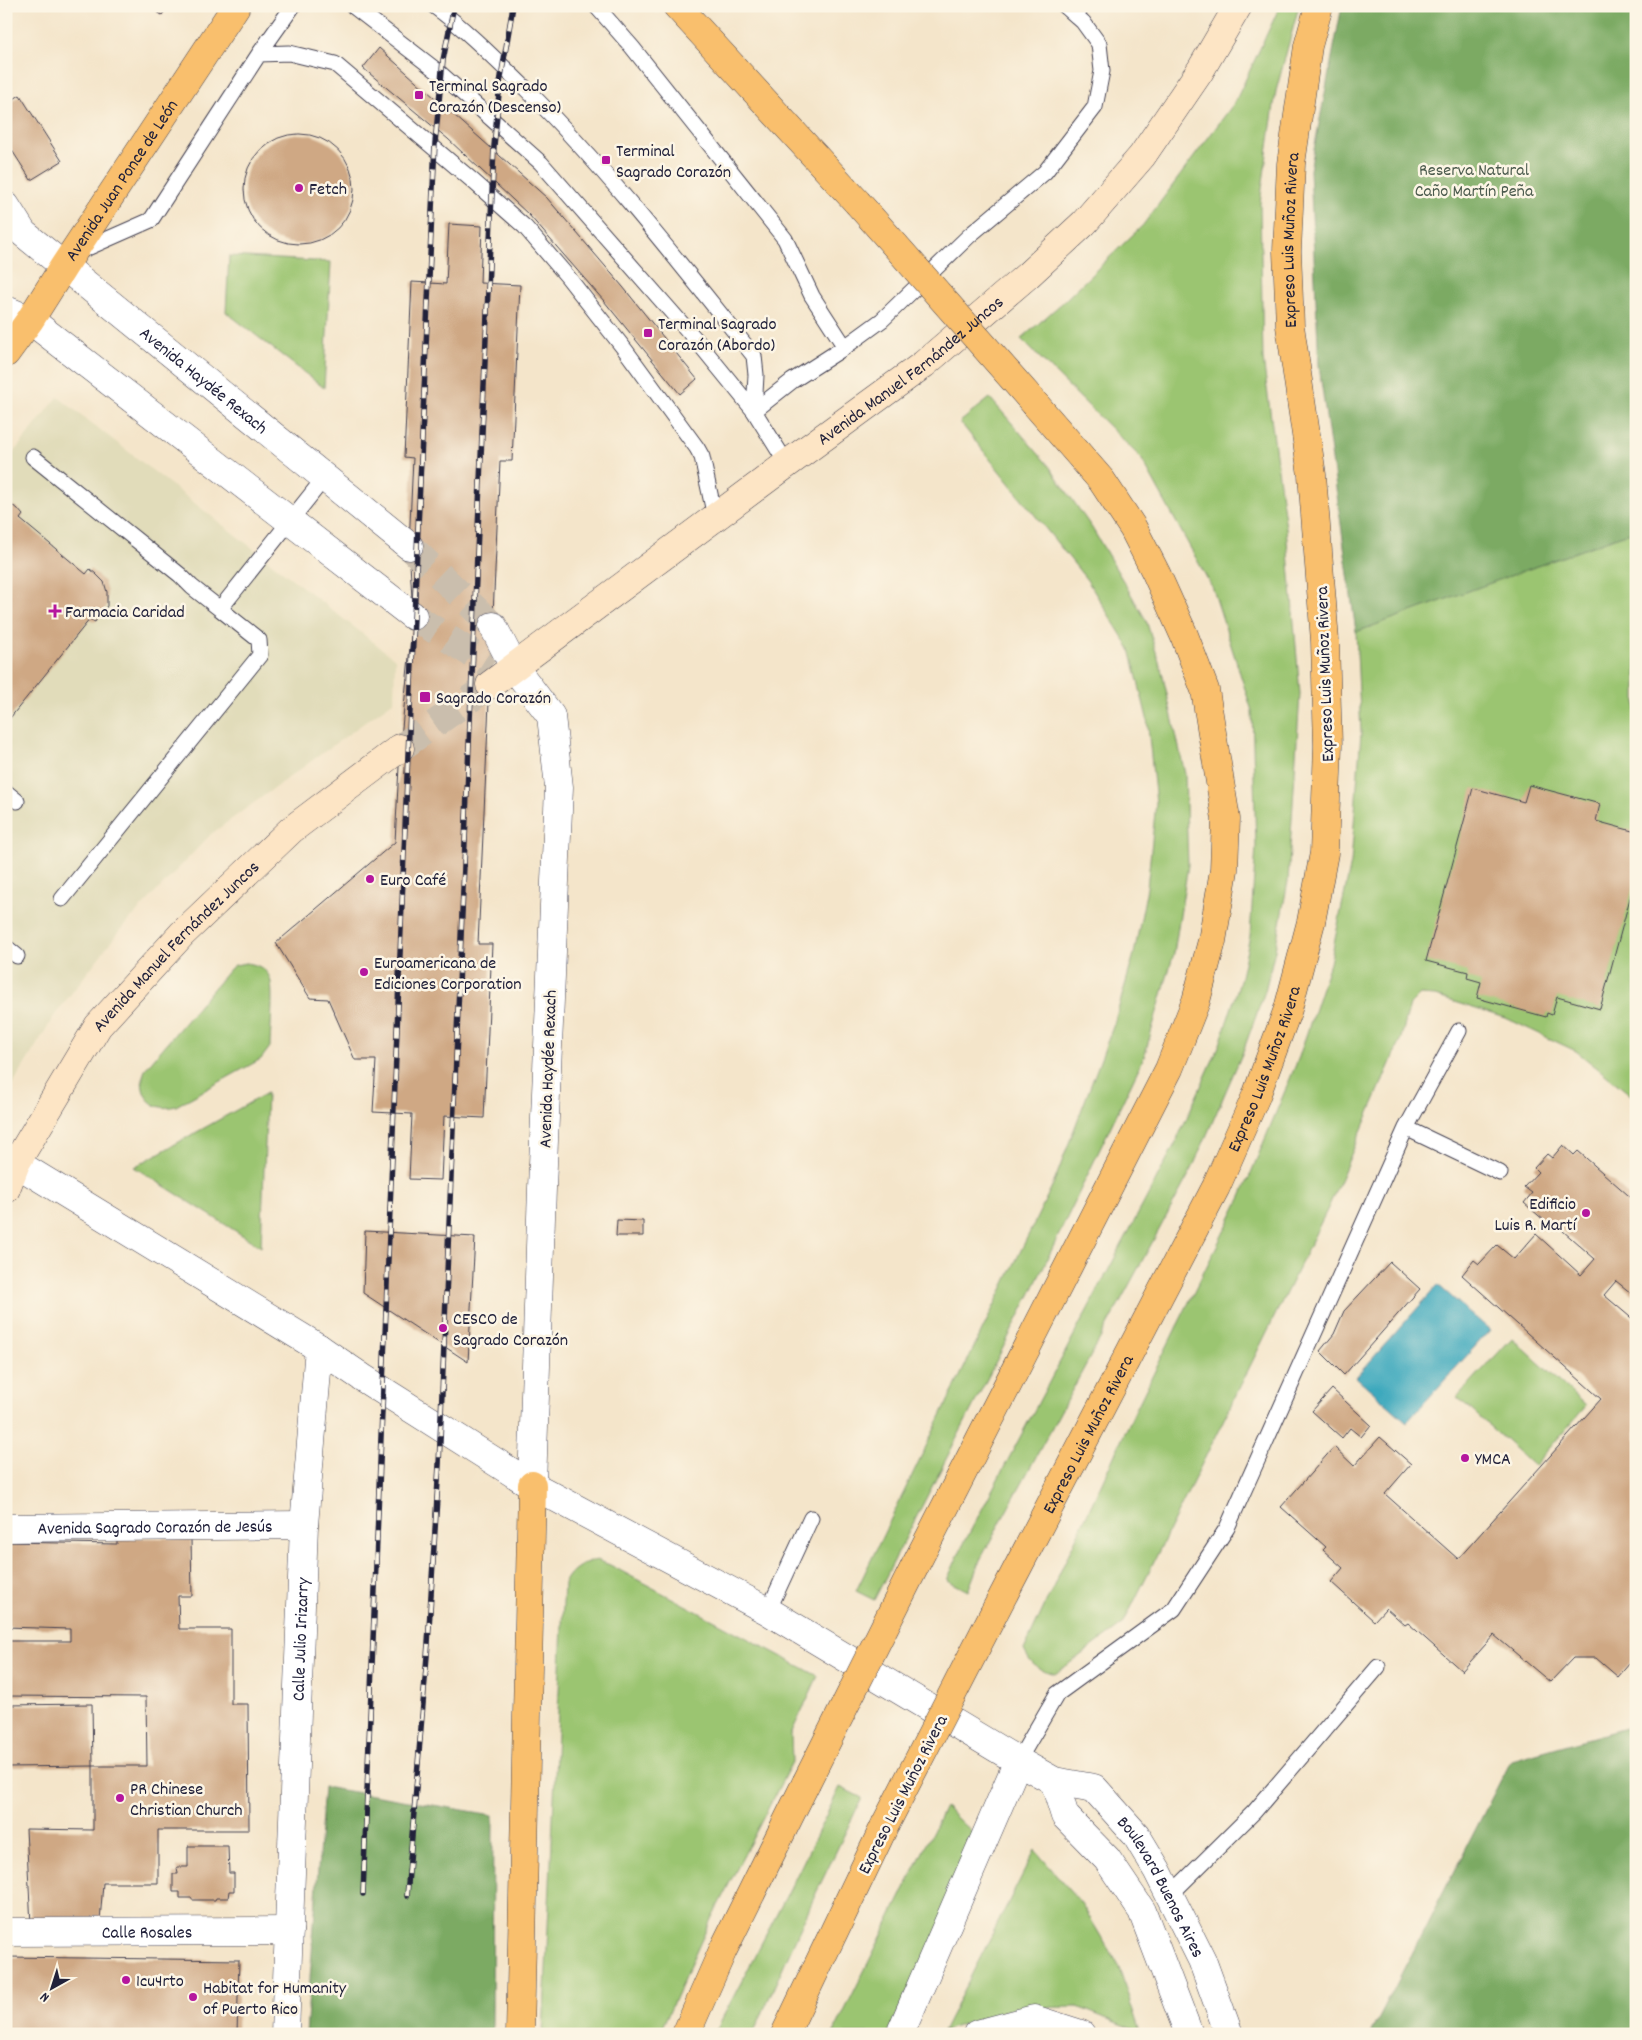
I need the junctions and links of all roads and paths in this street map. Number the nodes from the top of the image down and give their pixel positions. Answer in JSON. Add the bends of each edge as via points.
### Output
{"nodes":[{"id":1,"x":236,"y":6,"type":"edge"},
{"id":2,"x":293,"y":6,"type":"edge"},
{"id":3,"x":353,"y":6,"type":"edge"},
{"id":4,"x":434,"y":6,"type":"edge"},
{"id":5,"x":596,"y":6,"type":"edge"},
{"id":6,"x":677,"y":6,"type":"edge"},
{"id":7,"x":1065,"y":6,"type":"edge"},
{"id":8,"x":1238,"y":6,"type":"edge"},
{"id":9,"x":1319,"y":6,"type":"edge"},
{"id":10,"x":260,"y":54,"type":"junction"},
{"id":11,"x":6,"y":206,"type":"edge"},
{"id":12,"x":68,"y":260,"type":"junction"},
{"id":13,"x":18,"y":315,"type":"edge"},
{"id":14,"x":845,"y":347,"type":"junction"},
{"id":15,"x":6,"y":353,"type":"edge"},
{"id":16,"x":754,"y":411,"type":"junction"},
{"id":17,"x":33,"y":457,"type":"dead end"},
{"id":18,"x":787,"y":464,"type":"junction"},
{"id":19,"x":325,"y":477,"type":"junction"},
{"id":20,"x":715,"y":518,"type":"junction"},
{"id":21,"x":290,"y":522,"type":"junction"},
{"id":22,"x":409,"y":546,"type":"tunnel mouth"},
{"id":23,"x":220,"y":609,"type":"junction"},
{"id":24,"x":413,"y":616,"type":"tunnel mouth"},
{"id":25,"x":493,"y":626,"type":"tunnel mouth"},
{"id":26,"x":498,"y":673,"type":"junction"},
{"id":27,"x":400,"y":748,"type":"tunnel mouth"},
{"id":28,"x":62,"y":898,"type":"dead end"},
{"id":29,"x":1459,"y":1031,"type":"dead end"},
{"id":30,"x":1406,"y":1128,"type":"junction"},
{"id":31,"x":11,"y":1162,"type":"edge"},
{"id":32,"x":1500,"y":1173,"type":"dead end"},
{"id":33,"x":6,"y":1190,"type":"edge"},
{"id":34,"x":319,"y":1348,"type":"junction"},
{"id":35,"x":532,"y":1485,"type":"junction"},
{"id":36,"x":811,"y":1518,"type":"dead end"},
{"id":37,"x":304,"y":1525,"type":"junction"},
{"id":38,"x":6,"y":1528,"type":"edge"},
{"id":39,"x":768,"y":1611,"type":"junction"},
{"id":40,"x":1378,"y":1667,"type":"dead end"},
{"id":41,"x":1018,"y":1761,"type":"junction"},
{"id":42,"x":1054,"y":1781,"type":"junction"},
{"id":43,"x":1170,"y":1896,"type":"junction"},
{"id":44,"x":289,"y":1931,"type":"junction"},
{"id":45,"x":6,"y":1932,"type":"edge"},
{"id":46,"x":285,"y":2034,"type":"edge"},
{"id":47,"x":520,"y":2034,"type":"edge"},
{"id":48,"x":686,"y":2034,"type":"edge"},
{"id":49,"x":785,"y":2034,"type":"edge"},
{"id":50,"x":900,"y":2034,"type":"edge"},
{"id":51,"x":977,"y":2034,"type":"edge"},
{"id":52,"x":1081,"y":2034,"type":"edge"},
{"id":53,"x":1189,"y":2034,"type":"edge"},
{"id":54,"x":1229,"y":2034,"type":"edge"}],
"edges":[{"from":1,"to":12,"type":"main road","name":"Avenida Juan Ponce de León"},
{"from":2,"to":10,"type":"lane"},
{"from":3,"to":16,"type":"lane","via":[[441,74],[541,163]]},
{"from":4,"to":16,"type":"lane","via":[[456,22],[568,131],[754,356]]},
{"from":5,"to":14,"type":"lane","via":[[785,240],[812,296]]},
{"from":6,"to":48,"type":"main road","bridge":true,"via":[[857,202],[1102,481],[1133,528],[1184,635],[1205,690],[1226,819],[1224,870],[1210,949],[1196,1001],[1169,1069],[915,1566],[723,1950]]},
{"from":7,"to":14,"type":"lane","via":[[1083,22],[1099,44],[1102,71],[1095,107],[1045,172],[970,235],[882,320]]},
{"from":8,"to":18,"type":"main road","name":"Avenida Manuel Fernández Juncos","via":[[1200,71],[1142,156],[1084,223],[924,364]]},
{"from":9,"to":49,"type":"main road","name":"Expreso Luis Muñoz Rivera","bridge":true,"via":[[1308,46],[1291,164],[1287,251],[1290,326],[1312,475],[1326,641],[1328,746],[1324,853],[1311,922],[1288,1008],[1256,1096],[1216,1187],[885,1825]]},
{"from":10,"to":12,"type":"lane","via":[[151,220]]},
{"from":10,"to":20,"type":"lane","via":[[289,53],[335,64],[525,227],[573,283],[697,448],[702,457]]},
{"from":11,"to":12,"type":"street","name":"Avenida Haydée Rexach","via":[[23,233]]},
{"from":12,"to":13,"type":"main road","name":"Avenida Juan Ponce de León"},
{"from":12,"to":19,"type":"street","name":"Avenida Haydée Rexach"},
{"from":13,"to":15,"type":"main road","name":"Avenida Juan Ponce de León"},
{"from":13,"to":21,"type":"street"},
{"from":14,"to":16,"type":"lane","via":[[792,381]]},
{"from":16,"to":18,"type":"lane"},
{"from":17,"to":23,"type":"lane"},
{"from":18,"to":20,"type":"main road","name":"Avenida Manuel Fernández Juncos"},
{"from":19,"to":21,"type":"lane"},
{"from":19,"to":22,"type":"street","name":"Avenida Haydée Rexach"},
{"from":20,"to":26,"type":"main road","name":"Avenida Manuel Fernández Juncos"},
{"from":21,"to":23,"type":"lane"},
{"from":21,"to":24,"type":"street"},
{"from":23,"to":28,"type":"lane","via":[[258,640],[260,655]]},
{"from":25,"to":26,"type":"street","name":"Avenida Haydée Rexach"},
{"from":26,"to":35,"type":"street","name":"Avenida Haydée Rexach","via":[[551,716],[559,788]]},
{"from":27,"to":31,"type":"main road","name":"Avenida Manuel Fernández Juncos","via":[[291,830],[182,934],[98,1026]]},
{"from":29,"to":30,"type":"lane"},
{"from":30,"to":32,"type":"lane"},
{"from":30,"to":41,"type":"lane","via":[[1227,1528],[1174,1609],[1057,1694]]},
{"from":31,"to":33,"type":"main road","name":"Avenida Manuel Fernández Juncos"},
{"from":31,"to":34,"type":"street","name":"Boulevard Buenos Aires"},
{"from":34,"to":35,"type":"street","name":"Boulevard Buenos Aires"},
{"from":34,"to":37,"type":"street","name":"Calle Julio Irizarry"},
{"from":35,"to":39,"type":"street","name":"Boulevard Buenos Aires"},
{"from":35,"to":47,"type":"main road"},
{"from":36,"to":39,"type":"lane"},
{"from":37,"to":38,"type":"street","name":"Avenida Sagrado Corazón de Jesús"},
{"from":37,"to":44,"type":"street","name":"Calle Julio Irizarry"},
{"from":39,"to":41,"type":"street","name":"Boulevard Buenos Aires"},
{"from":40,"to":43,"type":"lane","via":[[1254,1812]]},
{"from":41,"to":42,"type":"street","name":"Boulevard Buenos Aires"},
{"from":41,"to":50,"type":"street"},
{"from":42,"to":43,"type":"street","name":"Boulevard Buenos Aires","via":[[1094,1788],[1136,1835]]},
{"from":42,"to":53,"type":"street","name":"Boulevard Buenos Aires","via":[[1065,1816],[1107,1859],[1142,1911]]},
{"from":43,"to":54,"type":"street","name":"Boulevard Buenos Aires","via":[[1202,1960]]},
{"from":44,"to":45,"type":"street","name":"Calle Rosales"},
{"from":44,"to":46,"type":"street","name":"Calle Julio Irizarry"},
{"from":51,"to":52,"type":"street","via":[[1034,2019]]}]}
